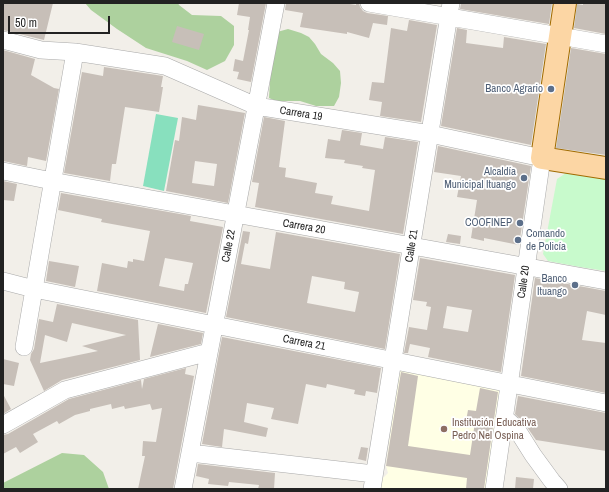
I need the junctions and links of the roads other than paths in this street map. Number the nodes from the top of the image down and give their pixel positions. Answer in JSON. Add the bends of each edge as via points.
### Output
{"nodes":[{"id":1,"x":276,"y":3,"type":"edge"},
{"id":2,"x":369,"y":3,"type":"edge"},
{"id":3,"x":565,"y":3,"type":"edge"},
{"id":4,"x":450,"y":10,"type":"edge"},
{"id":5,"x":560,"y":36,"type":"junction"},
{"id":6,"x":3,"y":40,"type":"edge"},
{"id":7,"x":606,"y":44,"type":"edge"},
{"id":8,"x":74,"y":52,"type":"junction"},
{"id":9,"x":256,"y":106,"type":"junction"},
{"id":10,"x":430,"y":134,"type":"junction"},
{"id":11,"x":542,"y":158,"type":"junction"},
{"id":12,"x":606,"y":168,"type":"edge"},
{"id":13,"x":3,"y":171,"type":"edge"},
{"id":14,"x":52,"y":181,"type":"junction"},
{"id":15,"x":235,"y":214,"type":"junction"},
{"id":16,"x":412,"y":246,"type":"junction"},
{"id":17,"x":526,"y":267,"type":"junction"},
{"id":18,"x":3,"y":280,"type":"edge"},
{"id":19,"x":606,"y":282,"type":"edge"},
{"id":20,"x":34,"y":289,"type":"junction"},
{"id":21,"x":214,"y":325,"type":"junction"},
{"id":22,"x":24,"y":347,"type":"dead end"},
{"id":23,"x":209,"y":352,"type":"junction"},
{"id":24,"x":393,"y":360,"type":"junction"},
{"id":25,"x":510,"y":384,"type":"junction"},
{"id":26,"x":606,"y":403,"type":"edge"},
{"id":27,"x":505,"y":418,"type":"junction"},
{"id":28,"x":3,"y":425,"type":"edge"},
{"id":29,"x":190,"y":453,"type":"junction"},
{"id":30,"x":373,"y":482,"type":"edge"},
{"id":31,"x":182,"y":489,"type":"edge"},
{"id":32,"x":494,"y":489,"type":"edge"},
{"id":33,"x":559,"y":489,"type":"edge"}],
"edges":[{"from":1,"to":9,"type":"street","name":"Calle 22"},
{"from":2,"to":4,"type":"street"},
{"from":3,"to":5,"type":"main road","name":"Calle 20"},
{"from":4,"to":5,"type":"street"},
{"from":4,"to":10,"type":"street","name":"Calle 21"},
{"from":5,"to":7,"type":"street"},
{"from":5,"to":11,"type":"main road","name":"Calle 20"},
{"from":6,"to":8,"type":"street","name":"Carrera 19","via":[[41,50]]},
{"from":8,"to":9,"type":"street","name":"Carrera 19","via":[[165,66]]},
{"from":8,"to":14,"type":"street"},
{"from":9,"to":10,"type":"street","name":"Carrera 19"},
{"from":9,"to":15,"type":"street","name":"Calle 22"},
{"from":10,"to":11,"type":"street","name":"Carrera 19"},
{"from":10,"to":16,"type":"street","name":"Calle 21"},
{"from":11,"to":12,"type":"main road","name":"Carrera 19"},
{"from":11,"to":17,"type":"street","name":"Calle 20"},
{"from":13,"to":14,"type":"street","name":"Carrera 20"},
{"from":14,"to":15,"type":"street","name":"Carrera 20"},
{"from":14,"to":20,"type":"street"},
{"from":15,"to":16,"type":"street","name":"Carrera 20"},
{"from":15,"to":21,"type":"street","name":"Calle 22"},
{"from":16,"to":17,"type":"street","name":"Carrera 20"},
{"from":16,"to":24,"type":"street","name":"Calle 21"},
{"from":17,"to":19,"type":"street","name":"Carrera 20"},
{"from":17,"to":25,"type":"street","name":"Calle 20"},
{"from":18,"to":20,"type":"street","name":"Carrera 21"},
{"from":20,"to":21,"type":"street","name":"Carrera 21"},
{"from":20,"to":22,"type":"street"},
{"from":21,"to":23,"type":"street","name":"Calle 22"},
{"from":21,"to":24,"type":"street","name":"Carrera 21"},
{"from":23,"to":28,"type":"street","via":[[65,390]]},
{"from":23,"to":29,"type":"street","name":"Calle 22"},
{"from":24,"to":25,"type":"street","name":"Carrera 21"},
{"from":24,"to":30,"type":"street","name":"Calle 21"},
{"from":25,"to":26,"type":"street","name":"Carrera 21"},
{"from":25,"to":27,"type":"street","name":"Calle 20"},
{"from":27,"to":32,"type":"street","name":"Calle 20"},
{"from":27,"to":33,"type":"street","via":[[516,428]]},
{"from":29,"to":30,"type":"street"},
{"from":29,"to":31,"type":"street","name":"Calle 22"}]}
